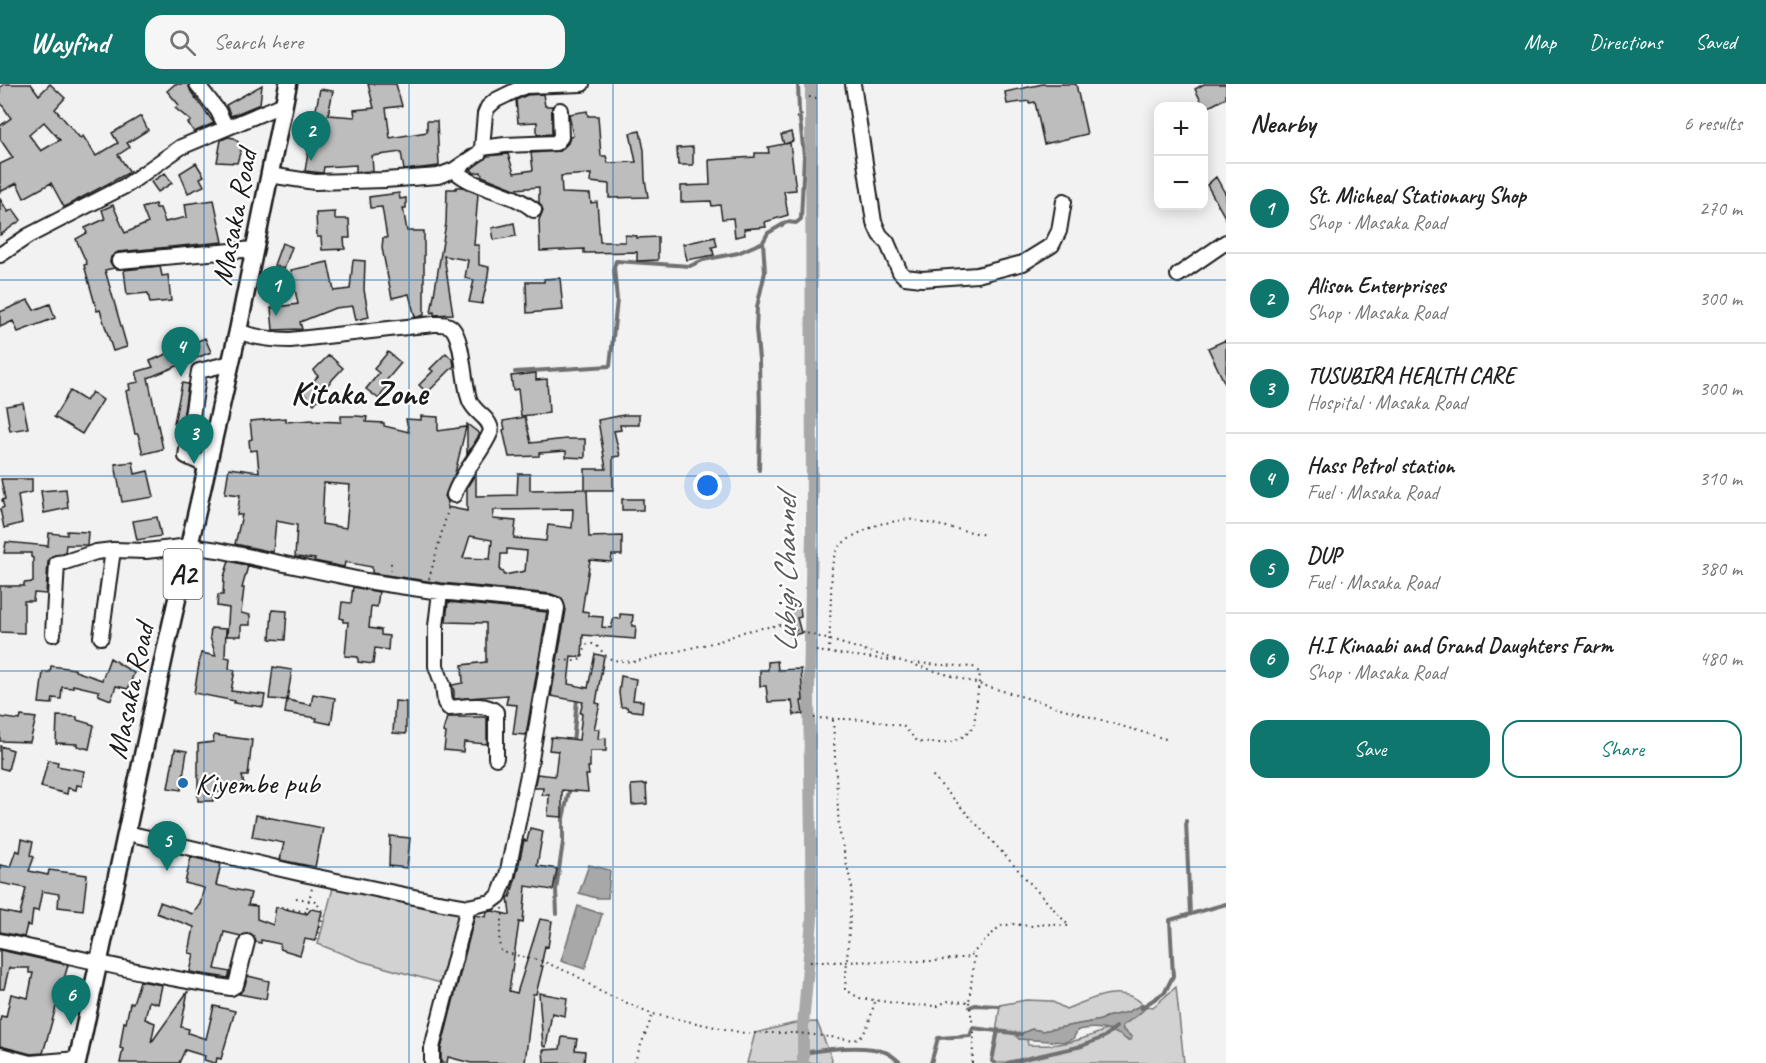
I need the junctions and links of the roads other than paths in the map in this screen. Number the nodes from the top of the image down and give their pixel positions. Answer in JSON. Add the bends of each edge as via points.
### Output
{"nodes":[{"id":1,"x":197,"y":84,"type":"edge"},
{"id":2,"x":288,"y":84,"type":"edge"},
{"id":3,"x":582,"y":84,"type":"edge"},
{"id":4,"x":853,"y":84,"type":"edge"},
{"id":5,"x":284,"y":104,"type":"junction"},
{"id":6,"x":560,"y":110,"type":"dead end"},
{"id":7,"x":226,"y":128,"type":"junction"},
{"id":8,"x":482,"y":148,"type":"junction"},
{"id":9,"x":454,"y":170,"type":"junction"},
{"id":10,"x":269,"y":175,"type":"junction"},
{"id":11,"x":1064,"y":201,"type":"dead end"},
{"id":12,"x":534,"y":210,"type":"dead end"},
{"id":13,"x":1226,"y":242,"type":"edge"},
{"id":14,"x":254,"y":249,"type":"junction"},
{"id":15,"x":0,"y":255,"type":"edge"},
{"id":16,"x":119,"y":261,"type":"dead end"},
{"id":17,"x":1178,"y":275,"type":"dead end"},
{"id":18,"x":238,"y":331,"type":"junction"},
{"id":19,"x":231,"y":363,"type":"junction"},
{"id":20,"x":207,"y":466,"type":"junction"},
{"id":21,"x":454,"y":495,"type":"road end"},
{"id":22,"x":190,"y":546,"type":"junction"},
{"id":23,"x":113,"y":550,"type":"junction"},
{"id":24,"x":433,"y":591,"type":"junction"},
{"id":25,"x":53,"y":634,"type":"dead end"},
{"id":26,"x":101,"y":637,"type":"dead end"},
{"id":27,"x":496,"y":758,"type":"dead end"},
{"id":28,"x":127,"y":833,"type":"junction"},
{"id":29,"x":468,"y":907,"type":"junction"},
{"id":30,"x":0,"y":941,"type":"edge"},
{"id":31,"x":247,"y":942,"type":"dead end"},
{"id":32,"x":99,"y":962,"type":"junction"},
{"id":33,"x":0,"y":1055,"type":"edge"},
{"id":34,"x":78,"y":1061,"type":"edge"},
{"id":35,"x":432,"y":1063,"type":"edge"}],
"edges":[{"from":1,"to":7,"type":"street"},
{"from":2,"to":5,"type":"main road","name":"Masaka Road","number":"A2"},
{"from":3,"to":8,"type":"street","via":[[525,86],[496,100],[485,114]]},
{"from":4,"to":11,"type":"street","via":[[873,222],[905,277],[976,275],[1023,263],[1052,245],[1059,231]]},
{"from":5,"to":7,"type":"street"},
{"from":5,"to":10,"type":"main road","name":"Masaka Road","number":"A2"},
{"from":6,"to":8,"type":"street","via":[[561,137],[556,143]]},
{"from":7,"to":15,"type":"street","via":[[181,147],[127,185],[28,236]]},
{"from":8,"to":9,"type":"street"},
{"from":9,"to":10,"type":"street","via":[[422,178],[345,182]]},
{"from":9,"to":12,"type":"street","via":[[472,183],[523,201]]},
{"from":10,"to":14,"type":"main road","name":"Masaka Road","number":"A2"},
{"from":13,"to":17,"type":"street"},
{"from":14,"to":16,"type":"street"},
{"from":14,"to":18,"type":"main road","name":"Masaka Road","number":"A2"},
{"from":18,"to":19,"type":"main road","name":"Masaka Road","number":"A2"},
{"from":18,"to":21,"type":"street","via":[[272,340],[290,340],[434,324],[449,326],[458,342],[471,404],[489,422],[491,431]]},
{"from":19,"to":20,"type":"main road","name":"Masaka Road","number":"A2"},
{"from":19,"to":20,"type":"street","via":[[199,371],[186,456]]},
{"from":20,"to":22,"type":"main road","name":"Masaka Road","number":"A2"},
{"from":22,"to":23,"type":"street"},
{"from":22,"to":24,"type":"street"},
{"from":22,"to":28,"type":"main road","name":"Masaka Road","number":"A2"},
{"from":23,"to":25,"type":"street","via":[[57,562]]},
{"from":23,"to":26,"type":"street"},
{"from":24,"to":27,"type":"street","via":[[436,666],[445,703],[449,708],[487,707],[496,712]]},
{"from":24,"to":29,"type":"street","via":[[554,604],[556,612],[507,875],[495,900]]},
{"from":28,"to":29,"type":"street"},
{"from":28,"to":32,"type":"main road","name":"Masaka Road","number":"A2"},
{"from":29,"to":35,"type":"street","via":[[432,1048]]},
{"from":30,"to":32,"type":"street"},
{"from":31,"to":32,"type":"street","via":[[236,985],[231,988],[138,973]]},
{"from":32,"to":34,"type":"main road","name":"Masaka Road","number":"A2"},
{"from":33,"to":34,"type":"street","via":[[30,1063]]}]}
